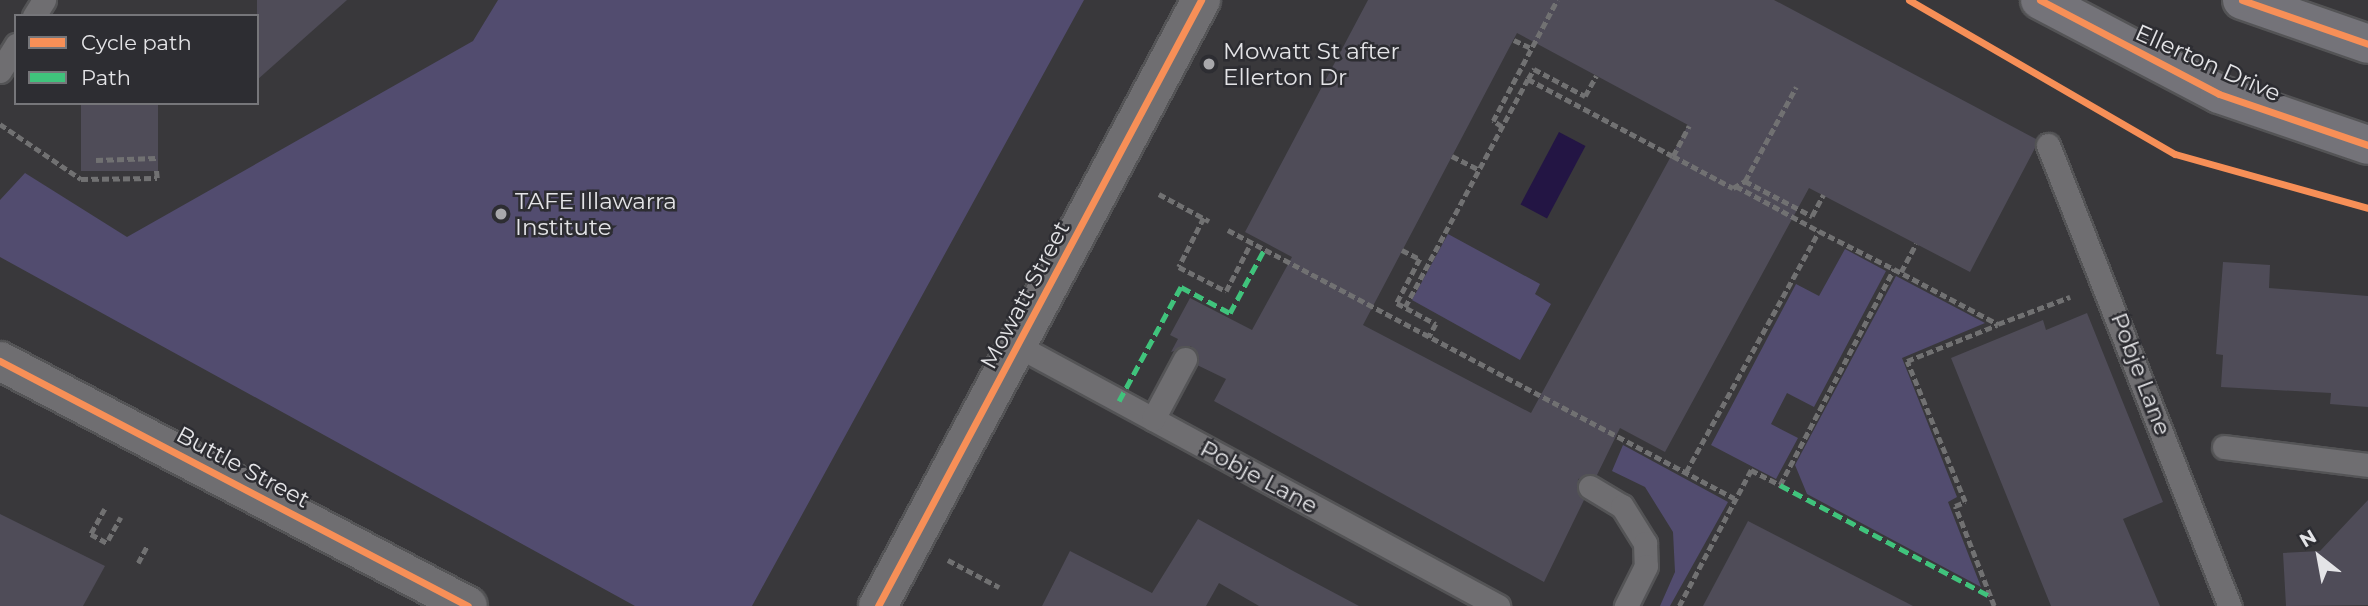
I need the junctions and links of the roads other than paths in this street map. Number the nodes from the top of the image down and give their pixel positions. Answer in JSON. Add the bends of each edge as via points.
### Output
{"nodes":[{"id":1,"x":1201,"y":0,"type":"edge"},
{"id":2,"x":2040,"y":0,"type":"edge"},
{"id":3,"x":2242,"y":0,"type":"edge"},
{"id":4,"x":2368,"y":44,"type":"edge"},
{"id":5,"x":14,"y":49,"type":"edge"},
{"id":6,"x":0,"y":71,"type":"edge"},
{"id":7,"x":2048,"y":145,"type":"dead end"},
{"id":8,"x":2368,"y":145,"type":"edge"},
{"id":9,"x":1020,"y":347,"type":"junction"},
{"id":10,"x":1185,"y":359,"type":"dead end"},
{"id":11,"x":0,"y":362,"type":"edge"},
{"id":12,"x":1153,"y":419,"type":"junction"},
{"id":13,"x":2224,"y":447,"type":"dead end"},
{"id":14,"x":2368,"y":465,"type":"edge"},
{"id":15,"x":1590,"y":487,"type":"dead end"},
{"id":16,"x":468,"y":606,"type":"edge"},
{"id":17,"x":878,"y":606,"type":"edge"},
{"id":18,"x":1498,"y":606,"type":"edge"},
{"id":19,"x":1626,"y":606,"type":"edge"},
{"id":20,"x":2230,"y":606,"type":"edge"}],
"edges":[{"from":1,"to":9,"type":"street","name":"Mowatt Street"},
{"from":2,"to":8,"type":"main road","name":"Ellerton Drive","via":[[2219,94]]},
{"from":3,"to":4,"type":"main road"},
{"from":5,"to":6,"type":"lane"},
{"from":7,"to":20,"type":"lane","name":"Pobje Lane"},
{"from":9,"to":12,"type":"lane","name":"Pobje Lane"},
{"from":9,"to":17,"type":"street","name":"Mowatt Street"},
{"from":10,"to":12,"type":"lane"},
{"from":11,"to":16,"type":"street","name":"Buttle Street"},
{"from":12,"to":18,"type":"lane","name":"Pobje Lane"},
{"from":13,"to":14,"type":"lane"},
{"from":15,"to":19,"type":"lane","via":[[1622,506],[1645,543],[1646,566]]}]}
